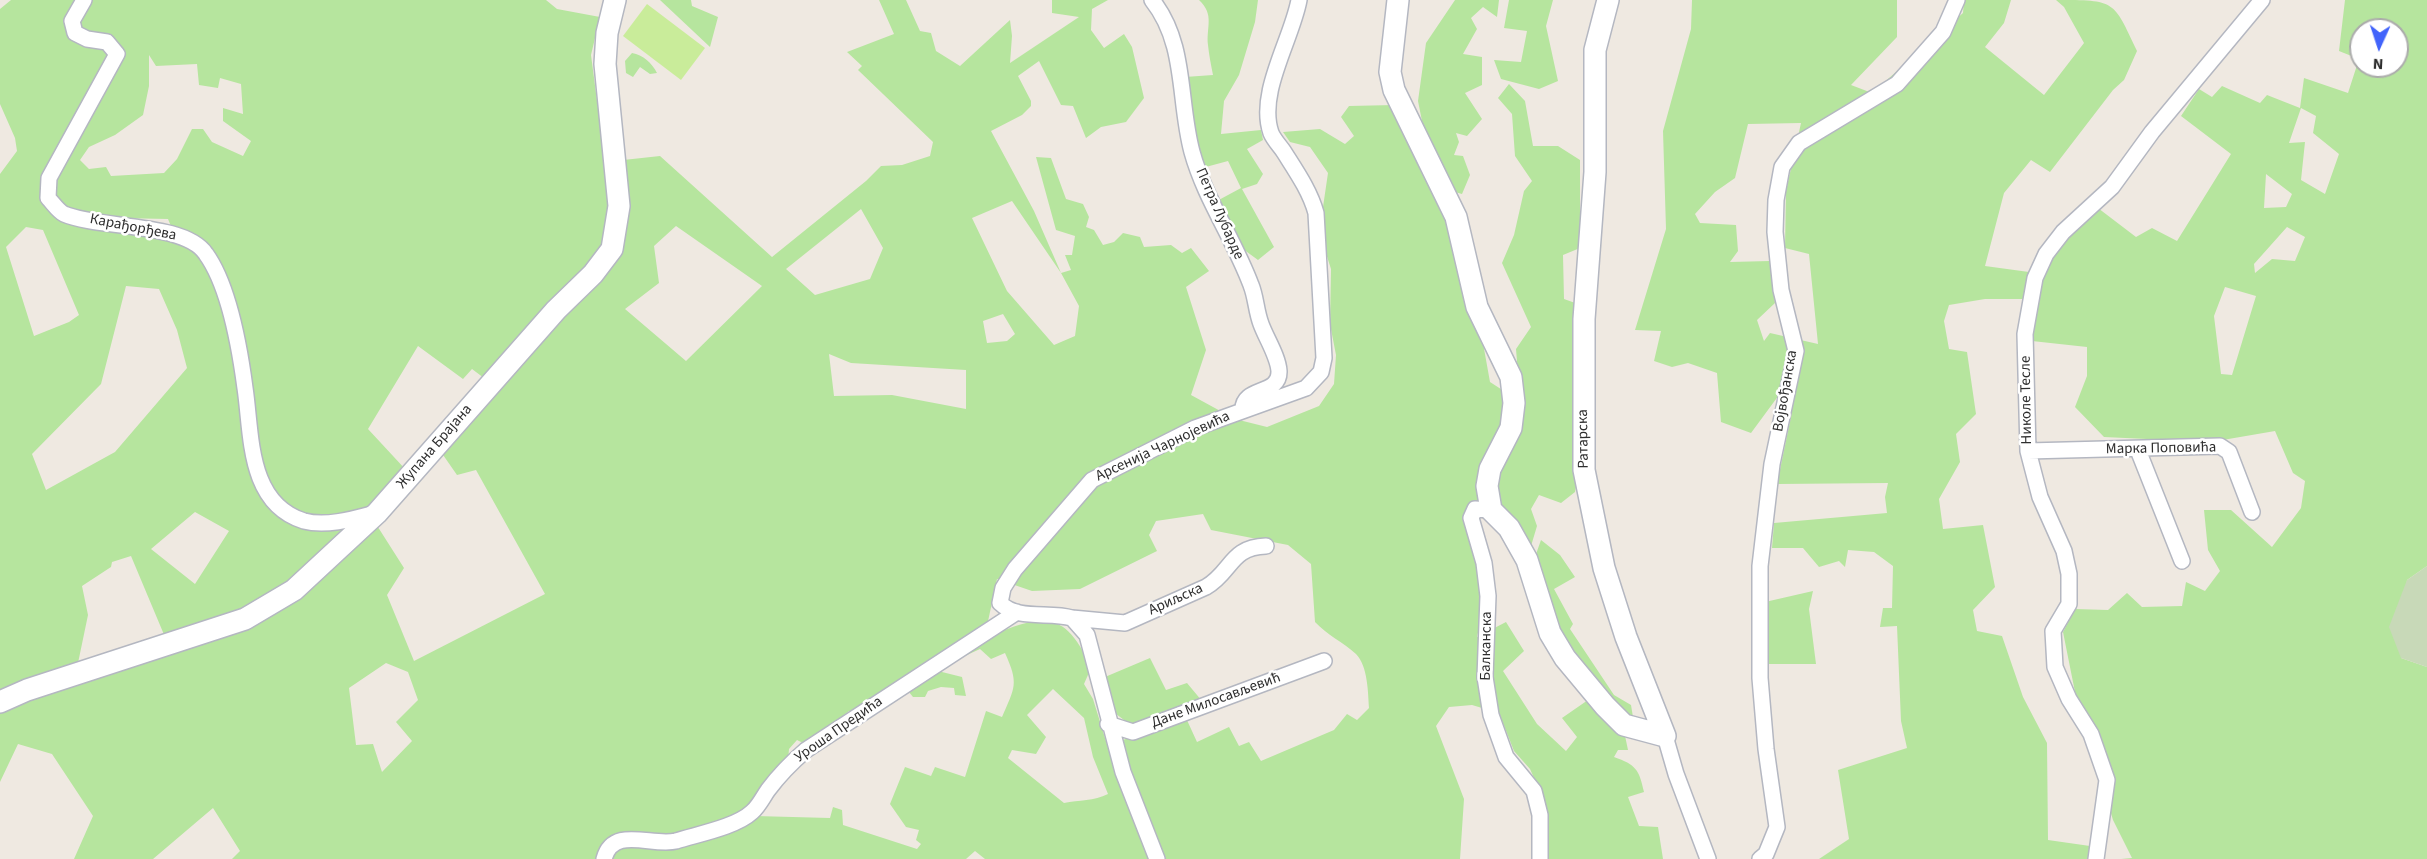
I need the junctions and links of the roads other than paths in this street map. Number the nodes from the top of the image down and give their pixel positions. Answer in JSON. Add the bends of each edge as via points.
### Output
{"nodes":[{"id":1,"x":84,"y":0,"type":"edge"},
{"id":2,"x":615,"y":0,"type":"edge"},
{"id":3,"x":1152,"y":0,"type":"edge"},
{"id":4,"x":1299,"y":0,"type":"edge"},
{"id":5,"x":1398,"y":0,"type":"edge"},
{"id":6,"x":1608,"y":0,"type":"edge"},
{"id":7,"x":1957,"y":0,"type":"edge"},
{"id":8,"x":2262,"y":0,"type":"edge"},
{"id":9,"x":1243,"y":410,"type":"junction"},
{"id":10,"x":2138,"y":450,"type":"junction"},
{"id":11,"x":2028,"y":451,"type":"junction"},
{"id":12,"x":1491,"y":510,"type":"junction"},
{"id":13,"x":2252,"y":512,"type":"dead end"},
{"id":14,"x":377,"y":513,"type":"junction"},
{"id":15,"x":1266,"y":546,"type":"dead end"},
{"id":16,"x":2182,"y":561,"type":"dead end"},
{"id":17,"x":1017,"y":612,"type":"junction"},
{"id":18,"x":1072,"y":618,"type":"junction"},
{"id":19,"x":1324,"y":661,"type":"dead end"},
{"id":20,"x":0,"y":702,"type":"edge"},
{"id":21,"x":1108,"y":724,"type":"junction"},
{"id":22,"x":1665,"y":736,"type":"junction"},
{"id":23,"x":1767,"y":857,"type":"edge"},
{"id":24,"x":604,"y":859,"type":"edge"},
{"id":25,"x":1157,"y":859,"type":"edge"},
{"id":26,"x":1540,"y":859,"type":"edge"},
{"id":27,"x":1708,"y":859,"type":"edge"},
{"id":28,"x":2096,"y":859,"type":"edge"}],
"edges":[{"from":1,"to":14,"type":"street","name":"Карађорђева","via":[[72,21],[75,33],[107,42],[117,54],[49,178],[48,198],[62,213],[178,235],[206,252],[237,336],[253,460],[264,488],[280,507],[304,521],[338,522]]},
{"from":2,"to":14,"type":"street","name":"Жупана Брајана","via":[[605,64],[619,206],[612,249]]},
{"from":3,"to":9,"type":"street","name":"Петра Лубарде","via":[[1178,51],[1183,113],[1192,154],[1251,285],[1260,322],[1279,368],[1274,385],[1247,397]]},
{"from":4,"to":9,"type":"street","name":"Арсенија Чарнојевића","via":[[1267,110],[1271,134],[1295,170],[1316,213],[1324,358],[1321,372],[1306,388]]},
{"from":5,"to":12,"type":"street","via":[[1390,72],[1394,90],[1456,217],[1477,307],[1511,377],[1511,428],[1490,469],[1487,486]]},
{"from":6,"to":22,"type":"street","name":"Ратарска","via":[[1595,50],[1595,172],[1584,319],[1584,470],[1604,568]]},
{"from":7,"to":23,"type":"street","name":"Војвођанска","via":[[1943,32],[1897,84],[1799,143],[1782,167],[1775,232],[1781,291],[1796,351],[1772,464],[1760,566],[1760,678],[1777,827]]},
{"from":8,"to":11,"type":"street","name":"Николе Тесле","via":[[2152,132],[2112,187],[2063,232],[2046,254],[2035,278],[2025,334]]},
{"from":9,"to":17,"type":"street","name":"Арсенија Чарнојевића","via":[[1195,428],[1092,480],[1003,588],[1000,603]]},
{"from":10,"to":11,"type":"street","name":"Марка Поповића"},
{"from":10,"to":13,"type":"street","name":"Марка Поповића","via":[[2220,446],[2229,452]]},
{"from":10,"to":16,"type":"street"},
{"from":11,"to":28,"type":"street","name":"Николе Тесле","via":[[2040,497],[2064,551],[2069,574],[2069,604],[2053,631],[2055,667],[2068,699],[2091,734],[2107,780]]},
{"from":12,"to":22,"type":"street","via":[[1509,528],[1527,560],[1550,633],[1565,658],[1624,725]]},
{"from":12,"to":26,"type":"street","name":"Балканска","via":[[1475,509],[1472,518],[1488,596],[1485,676],[1491,715],[1506,757],[1534,791],[1540,815]]},
{"from":14,"to":20,"type":"street","name":"Жупана Брајана","via":[[294,590],[245,619]]},
{"from":15,"to":18,"type":"street","name":"Ариљска","via":[[1245,549],[1206,587],[1125,622]]},
{"from":17,"to":18,"type":"street"},
{"from":17,"to":24,"type":"street","name":"Уроша Предића","via":[[806,750],[786,767],[753,812],[735,824],[674,841],[655,843],[628,838],[615,842]]},
{"from":18,"to":21,"type":"street","via":[[1087,635]]},
{"from":19,"to":21,"type":"street","name":"Дане Милосављевић","via":[[1133,732]]},
{"from":21,"to":25,"type":"street"},
{"from":22,"to":27,"type":"street","name":"Ратарска"}]}
